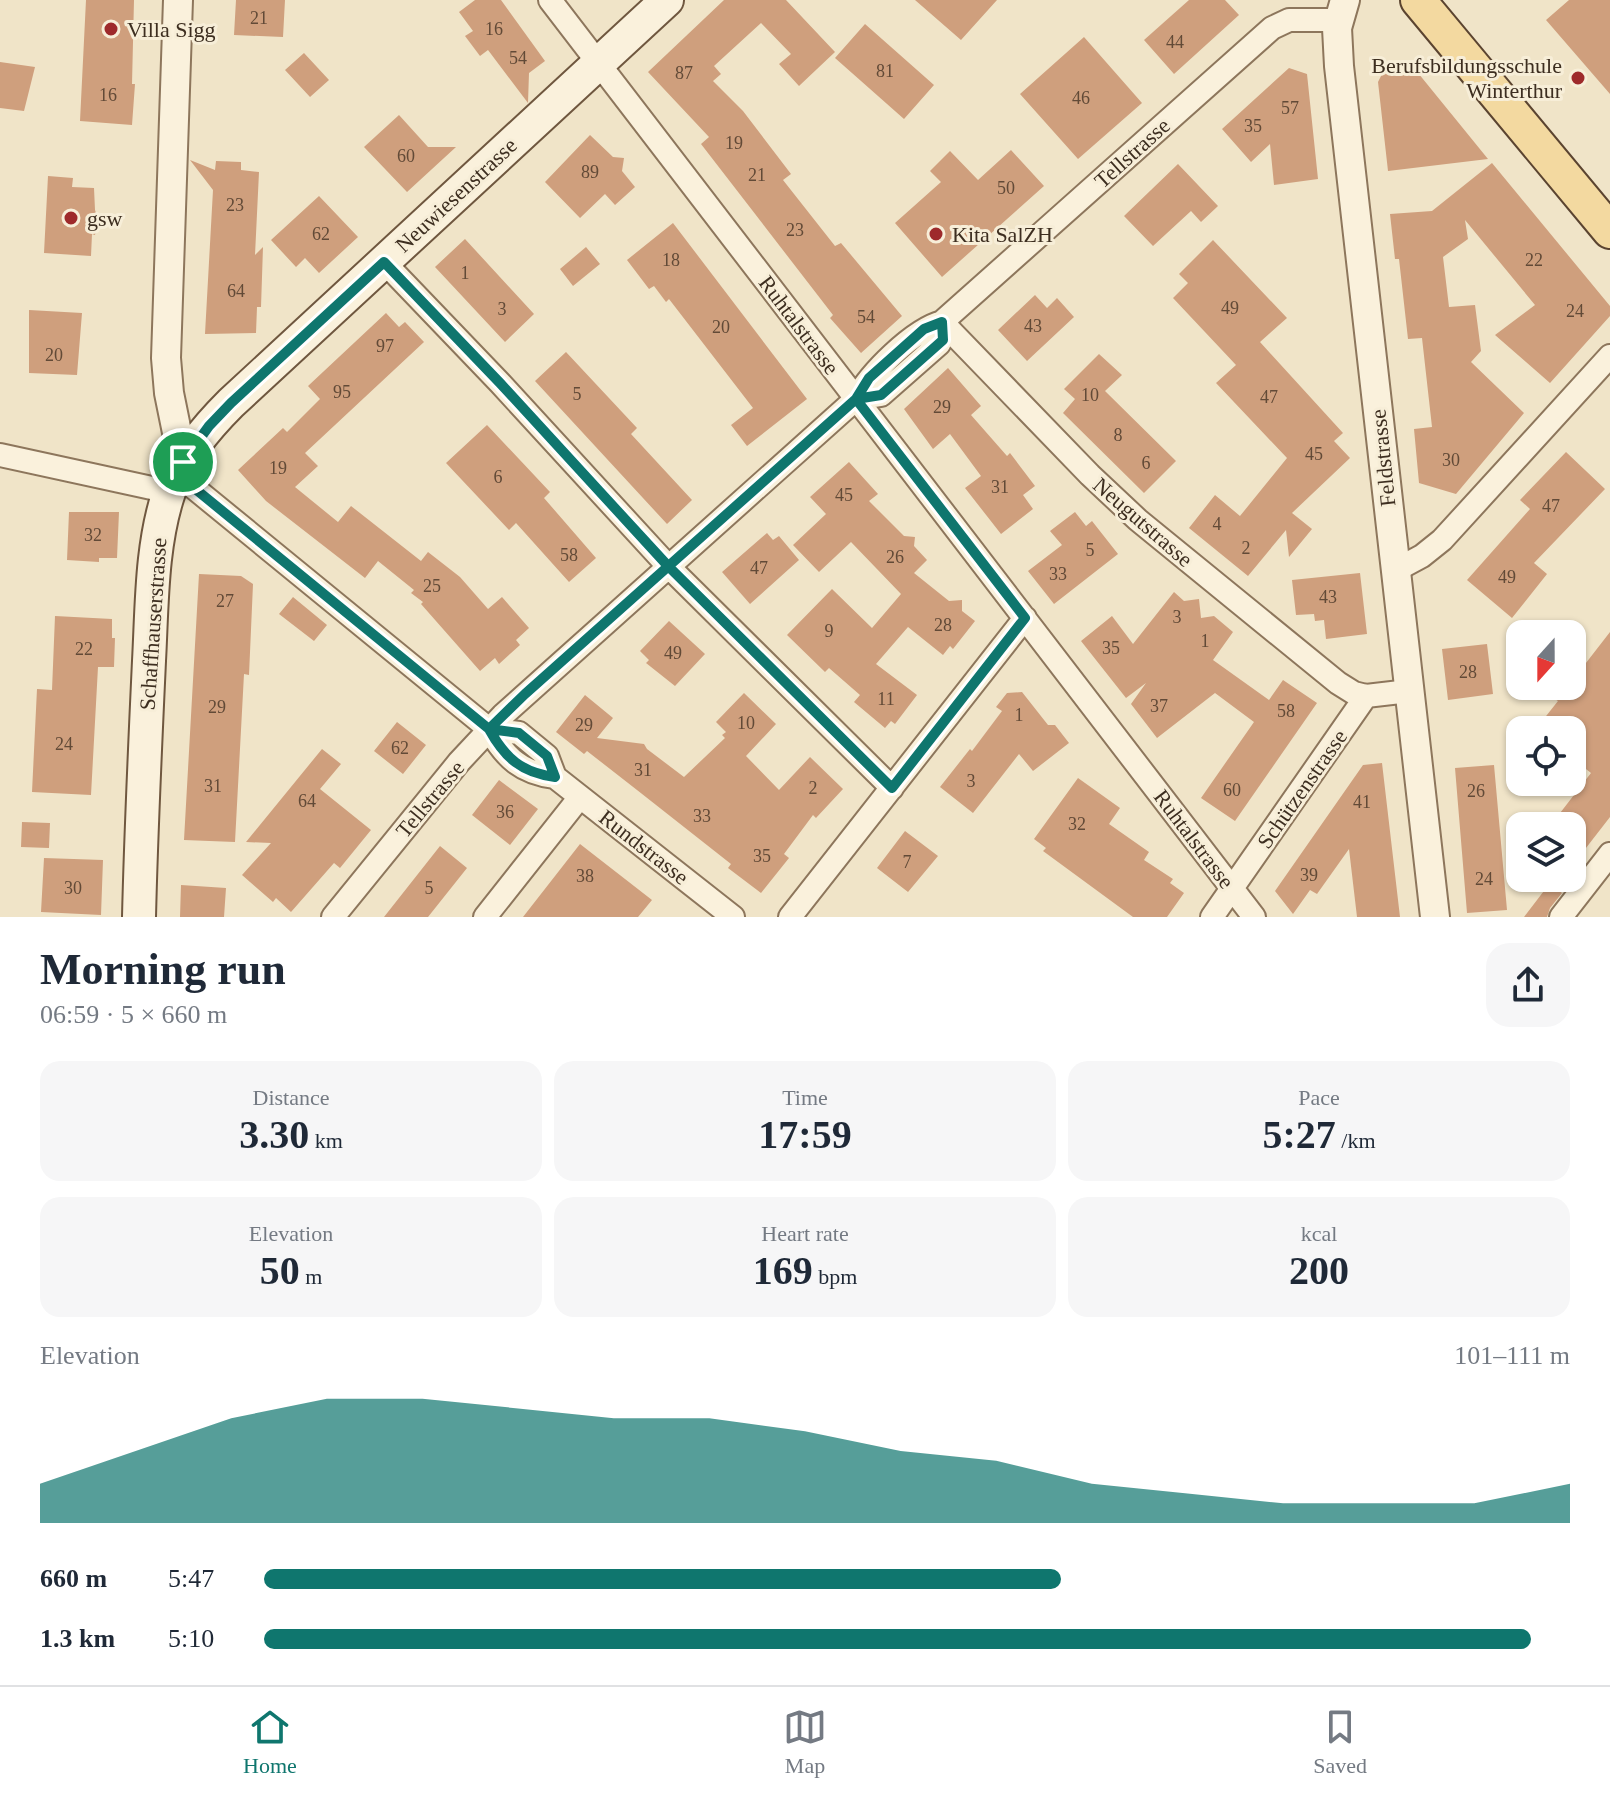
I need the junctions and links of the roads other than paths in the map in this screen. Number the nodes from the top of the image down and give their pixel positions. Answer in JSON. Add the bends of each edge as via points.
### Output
{"nodes":[{"id":1,"x":178,"y":0,"type":"edge"},
{"id":2,"x":550,"y":0,"type":"edge"},
{"id":3,"x":667,"y":0,"type":"edge"},
{"id":4,"x":1418,"y":0,"type":"edge"},
{"id":5,"x":1341,"y":10,"type":"edge"},
{"id":6,"x":598,"y":63,"type":"junction"},
{"id":7,"x":1610,"y":231,"type":"edge"},
{"id":8,"x":384,"y":262,"type":"junction"},
{"id":9,"x":942,"y":322,"type":"junction"},
{"id":10,"x":1610,"y":356,"type":"edge"},
{"id":11,"x":856,"y":399,"type":"junction"},
{"id":12,"x":0,"y":455,"type":"edge"},
{"id":13,"x":177,"y":476,"type":"junction"},
{"id":14,"x":668,"y":566,"type":"junction"},
{"id":15,"x":1396,"y":570,"type":"junction"},
{"id":16,"x":1025,"y":618,"type":"junction"},
{"id":17,"x":1409,"y":691,"type":"junction"},
{"id":18,"x":1366,"y":696,"type":"junction"},
{"id":19,"x":489,"y":729,"type":"junction"},
{"id":20,"x":892,"y":788,"type":"junction"},
{"id":21,"x":580,"y":797,"type":"junction"},
{"id":22,"x":1610,"y":854,"type":"edge"},
{"id":23,"x":1232,"y":889,"type":"junction"},
{"id":24,"x":139,"y":917,"type":"edge"},
{"id":25,"x":333,"y":917,"type":"edge"},
{"id":26,"x":485,"y":917,"type":"edge"},
{"id":27,"x":733,"y":917,"type":"edge"},
{"id":28,"x":790,"y":917,"type":"edge"},
{"id":29,"x":1212,"y":917,"type":"edge"},
{"id":30,"x":1254,"y":917,"type":"edge"},
{"id":31,"x":1435,"y":917,"type":"edge"},
{"id":32,"x":1561,"y":917,"type":"edge"}],
"edges":[{"from":1,"to":13,"type":"street","name":"Schaffhauserstrasse","via":[[166,358]]},
{"from":2,"to":6,"type":"street","name":"Ruhtalstrasse"},
{"from":3,"to":6,"type":"main road","name":"Neuwiesenstrasse"},
{"from":4,"to":7,"type":"main road"},
{"from":5,"to":9,"type":"street","name":"Tellstrasse","via":[[1272,28]]},
{"from":5,"to":15,"type":"street","name":"Feldstrasse","via":[[1339,66]]},
{"from":6,"to":8,"type":"main road","name":"Neuwiesenstrasse"},
{"from":6,"to":11,"type":"street","name":"Ruhtalstrasse"},
{"from":8,"to":13,"type":"main road","name":"Neuwiesenstrasse","via":[[231,403],[209,426]]},
{"from":8,"to":14,"type":"street"},
{"from":9,"to":11,"type":"street","name":"Tellstrasse","via":[[924,329],[869,378]]},
{"from":9,"to":18,"type":"street","name":"Neugutstrasse","via":[[1138,520],[1338,683]]},
{"from":10,"to":15,"type":"street","via":[[1436,547]]},
{"from":11,"to":14,"type":"street","name":"Tellstrasse"},
{"from":11,"to":16,"type":"street","name":"Ruhtalstrasse"},
{"from":12,"to":13,"type":"street","name":"Rundstrasse"},
{"from":13,"to":19,"type":"street","name":"Rundstrasse"},
{"from":13,"to":24,"type":"main road","name":"Schaffhauserstrasse","via":[[161,529],[153,592]]},
{"from":14,"to":19,"type":"street","name":"Tellstrasse"},
{"from":14,"to":20,"type":"street"},
{"from":15,"to":17,"type":"street","name":"Feldstrasse"},
{"from":16,"to":20,"type":"street"},
{"from":16,"to":23,"type":"street","name":"Ruhtalstrasse"},
{"from":17,"to":18,"type":"street"},
{"from":17,"to":31,"type":"street","name":"Feldstrasse"},
{"from":18,"to":23,"type":"street","name":"Schützenstrasse"},
{"from":19,"to":21,"type":"street","name":"Rundstrasse","via":[[519,733],[547,756],[555,777]]},
{"from":19,"to":25,"type":"street","name":"Tellstrasse"},
{"from":20,"to":28,"type":"street"},
{"from":21,"to":26,"type":"street"},
{"from":21,"to":27,"type":"street","name":"Rundstrasse"},
{"from":22,"to":32,"type":"street"},
{"from":23,"to":29,"type":"street","name":"Schützenstrasse"},
{"from":23,"to":30,"type":"street","name":"Ruhtalstrasse"}]}
